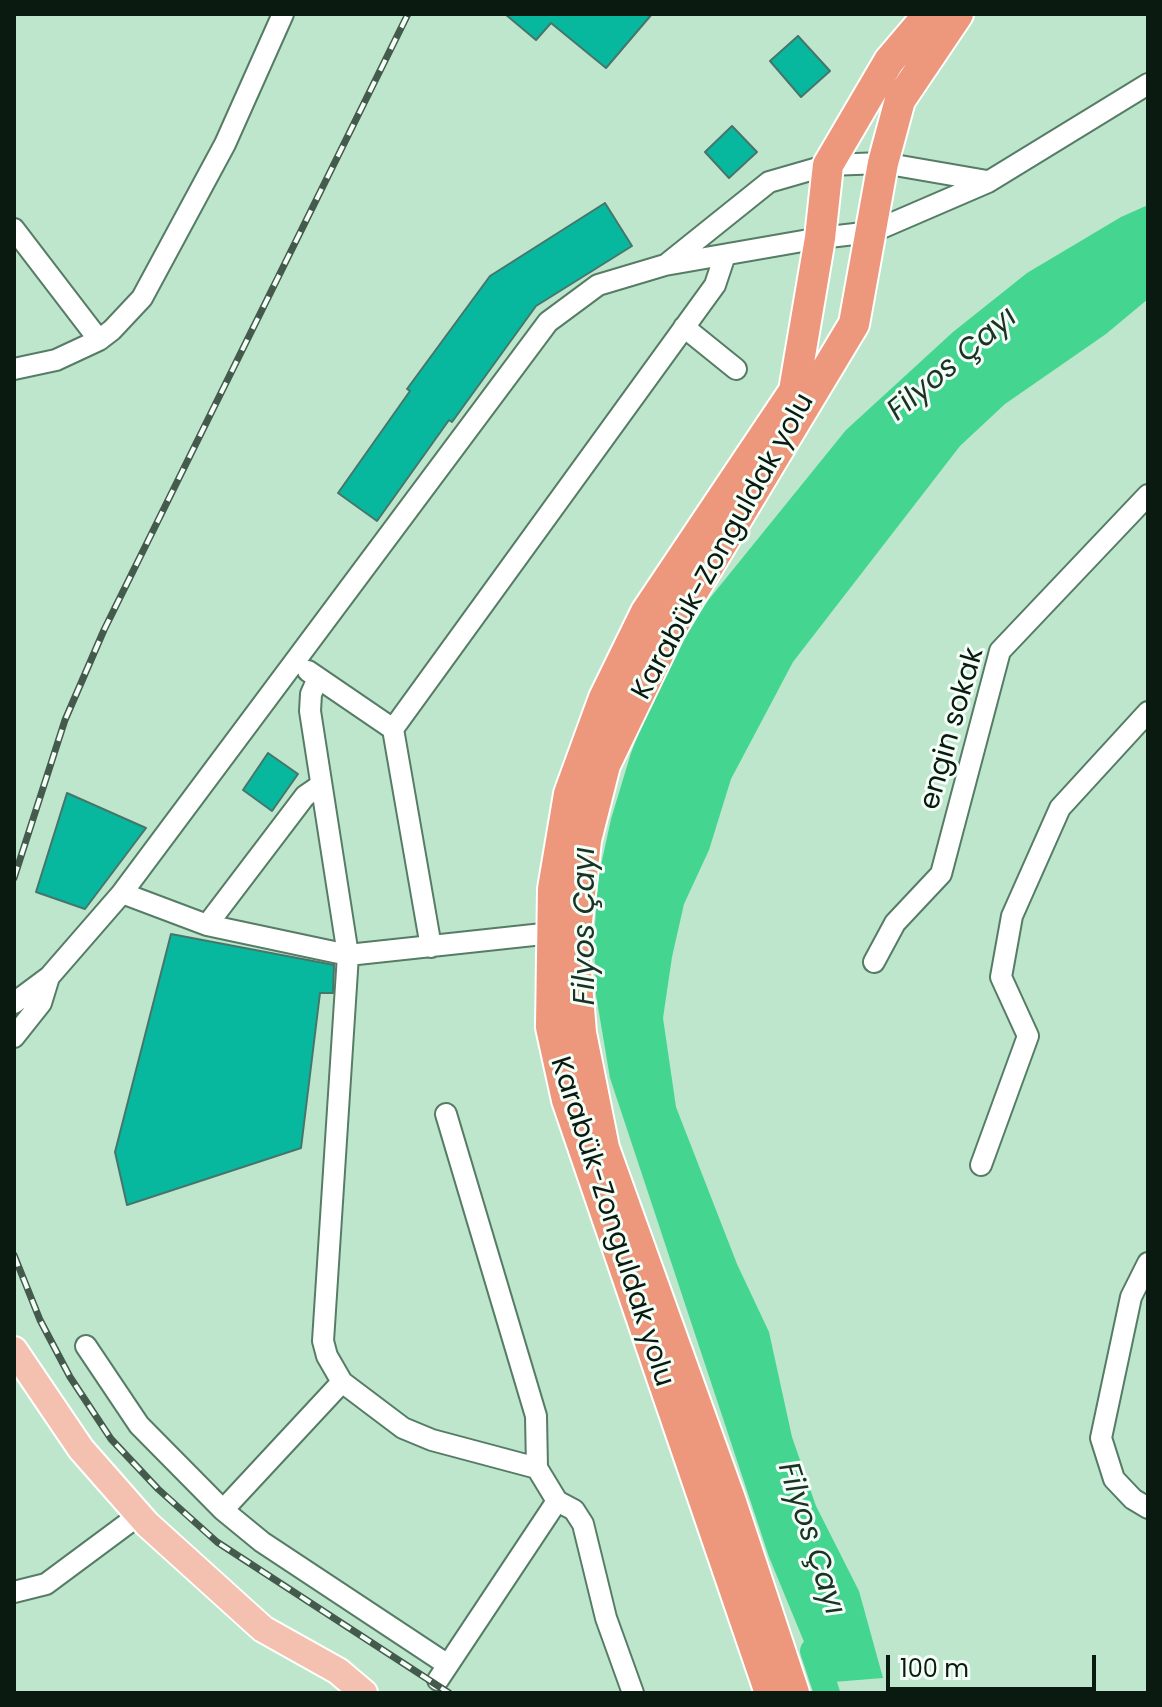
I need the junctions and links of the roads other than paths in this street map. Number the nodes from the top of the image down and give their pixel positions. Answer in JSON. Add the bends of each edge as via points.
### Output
{"nodes":[{"id":1,"x":283,"y":14,"type":"edge"},
{"id":2,"x":929,"y":14,"type":"edge"},
{"id":3,"x":958,"y":14,"type":"edge"},
{"id":4,"x":1148,"y":84,"type":"edge"},
{"id":5,"x":883,"y":163,"type":"junction"},
{"id":6,"x":828,"y":165,"type":"junction"},
{"id":7,"x":988,"y":182,"type":"junction"},
{"id":8,"x":14,"y":229,"type":"edge"},
{"id":9,"x":872,"y":232,"type":"junction"},
{"id":10,"x":820,"y":238,"type":"junction"},
{"id":11,"x":725,"y":255,"type":"junction"},
{"id":12,"x":665,"y":265,"type":"junction"},
{"id":13,"x":684,"y":327,"type":"junction"},
{"id":14,"x":99,"y":340,"type":"junction"},
{"id":15,"x":14,"y":369,"type":"edge"},
{"id":16,"x":736,"y":369,"type":"dead end"},
{"id":17,"x":1148,"y":495,"type":"edge"},
{"id":18,"x":295,"y":662,"type":"junction"},
{"id":19,"x":318,"y":678,"type":"junction"},
{"id":20,"x":1144,"y":723,"type":"edge"},
{"id":21,"x":393,"y":729,"type":"junction"},
{"id":22,"x":321,"y":785,"type":"junction"},
{"id":23,"x":122,"y":893,"type":"junction"},
{"id":24,"x":207,"y":925,"type":"junction"},
{"id":25,"x":552,"y":933,"type":"junction"},
{"id":26,"x":431,"y":947,"type":"junction"},
{"id":27,"x":348,"y":955,"type":"junction"},
{"id":28,"x":874,"y":962,"type":"dead end"},
{"id":29,"x":49,"y":977,"type":"junction"},
{"id":30,"x":14,"y":1003,"type":"edge"},
{"id":31,"x":14,"y":1037,"type":"edge"},
{"id":32,"x":446,"y":1114,"type":"dead end"},
{"id":33,"x":981,"y":1165,"type":"dead end"},
{"id":34,"x":1148,"y":1263,"type":"edge"},
{"id":35,"x":86,"y":1346,"type":"dead end"},
{"id":36,"x":14,"y":1350,"type":"edge"},
{"id":37,"x":342,"y":1382,"type":"junction"},
{"id":38,"x":537,"y":1468,"type":"junction"},
{"id":39,"x":557,"y":1501,"type":"junction"},
{"id":40,"x":1148,"y":1508,"type":"edge"},
{"id":41,"x":223,"y":1510,"type":"junction"},
{"id":42,"x":139,"y":1515,"type":"junction"},
{"id":43,"x":14,"y":1592,"type":"edge"},
{"id":44,"x":364,"y":1693,"type":"edge"},
{"id":45,"x":633,"y":1693,"type":"edge"},
{"id":46,"x":770,"y":1693,"type":"edge"},
{"id":47,"x":794,"y":1693,"type":"edge"}],
"edges":[{"from":1,"to":14,"type":"street","via":[[225,144],[142,298]]},
{"from":2,"to":6,"type":"highway","name":"Karabük-Zonguldak yolu","via":[[889,61]]},
{"from":3,"to":5,"type":"highway","name":"Karabük-Zonguldak yolu","via":[[900,100]]},
{"from":4,"to":7,"type":"street"},
{"from":5,"to":6,"type":"street"},
{"from":5,"to":7,"type":"street"},
{"from":5,"to":9,"type":"highway","name":"Karabük-Zonguldak yolu"},
{"from":6,"to":10,"type":"highway","name":"Karabük-Zonguldak yolu"},
{"from":6,"to":12,"type":"street","via":[[769,182]]},
{"from":7,"to":9,"type":"street"},
{"from":8,"to":14,"type":"street"},
{"from":9,"to":10,"type":"street"},
{"from":9,"to":47,"type":"highway","name":"Karabük-Zonguldak yolu","via":[[854,324],[670,630],[605,765],[586,840],[574,948],[581,1033],[604,1148]]},
{"from":10,"to":11,"type":"street"},
{"from":10,"to":25,"type":"highway","name":"Karabük-Zonguldak yolu","via":[[794,391],[646,612],[604,698],[569,794],[553,889]]},
{"from":11,"to":12,"type":"street"},
{"from":11,"to":13,"type":"street","via":[[715,285]]},
{"from":12,"to":18,"type":"street","via":[[598,285],[548,322]]},
{"from":13,"to":16,"type":"street"},
{"from":13,"to":21,"type":"street"},
{"from":14,"to":15,"type":"street","via":[[56,360]]},
{"from":17,"to":28,"type":"street","name":"engin sokak","via":[[1000,651],[941,874],[895,923]]},
{"from":18,"to":19,"type":"street"},
{"from":18,"to":23,"type":"street"},
{"from":19,"to":21,"type":"street"},
{"from":19,"to":22,"type":"street","via":[[310,711]]},
{"from":20,"to":33,"type":"street","via":[[1060,808],[1012,916],[1001,977],[1028,1036]]},
{"from":21,"to":26,"type":"street"},
{"from":22,"to":24,"type":"street","via":[[305,796]]},
{"from":22,"to":27,"type":"street"},
{"from":23,"to":24,"type":"street"},
{"from":23,"to":29,"type":"street"},
{"from":24,"to":27,"type":"street"},
{"from":25,"to":26,"type":"street"},
{"from":25,"to":46,"type":"highway","name":"Karabük-Zonguldak yolu","via":[[551,1027],[567,1100]]},
{"from":26,"to":27,"type":"street"},
{"from":27,"to":37,"type":"street","via":[[323,1341]]},
{"from":29,"to":30,"type":"street"},
{"from":29,"to":31,"type":"street","via":[[41,1003]]},
{"from":32,"to":38,"type":"street","via":[[536,1416]]},
{"from":34,"to":40,"type":"street","via":[[1131,1297],[1101,1438],[1114,1479]]},
{"from":35,"to":41,"type":"street","via":[[139,1425]]},
{"from":36,"to":42,"type":"main road","via":[[81,1449]]},
{"from":37,"to":38,"type":"street","via":[[418,1436]]},
{"from":37,"to":41,"type":"street"},
{"from":38,"to":39,"type":"street"},
{"from":39,"to":41,"type":"street","via":[[443,1672]]},
{"from":39,"to":45,"type":"street","via":[[574,1510],[583,1524],[606,1618]]},
{"from":42,"to":43,"type":"street","via":[[46,1584]]},
{"from":42,"to":44,"type":"main road","via":[[263,1629],[338,1671]]}]}
